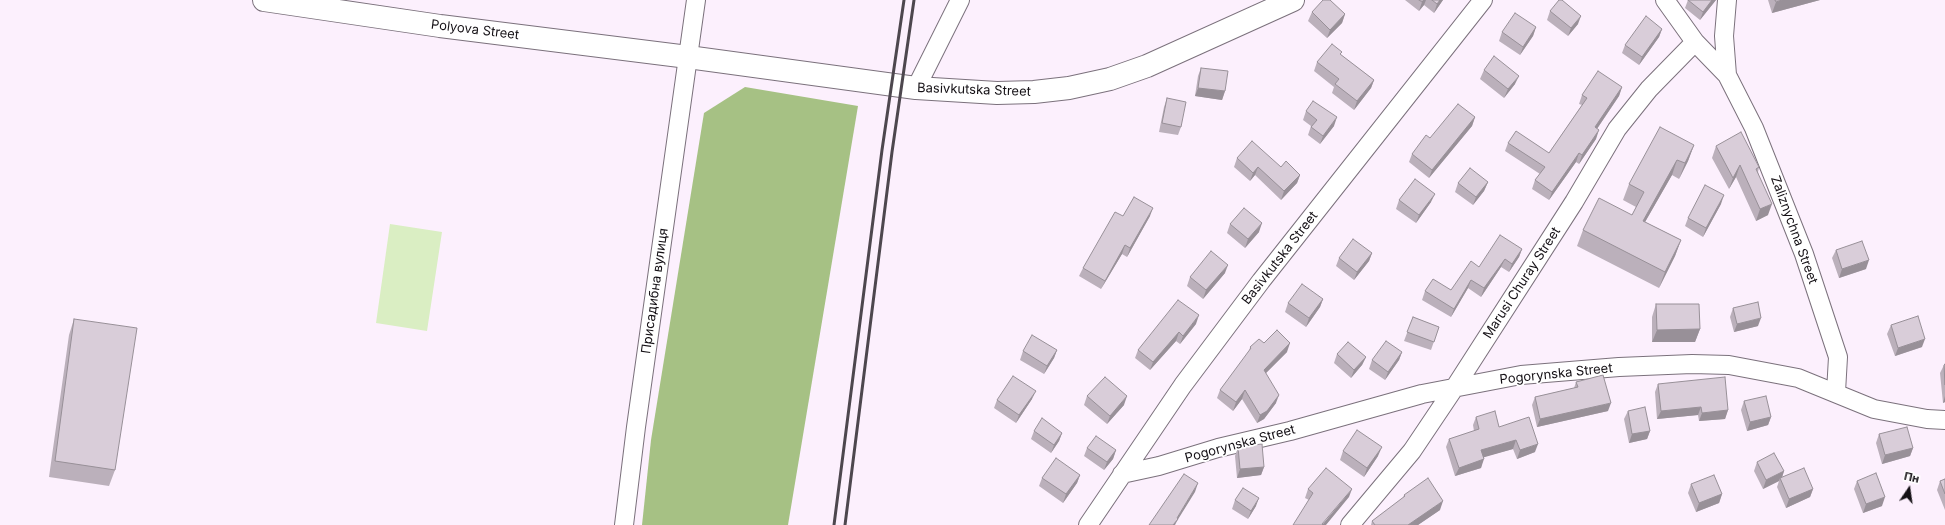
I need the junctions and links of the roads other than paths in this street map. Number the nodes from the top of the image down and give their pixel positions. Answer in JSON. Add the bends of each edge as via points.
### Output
{"nodes":[{"id":1,"x":264,"y":0,"type":"edge"},
{"id":2,"x":696,"y":0,"type":"edge"},
{"id":3,"x":960,"y":0,"type":"edge"},
{"id":4,"x":1293,"y":0,"type":"edge"},
{"id":5,"x":1484,"y":0,"type":"edge"},
{"id":6,"x":1665,"y":0,"type":"edge"},
{"id":7,"x":1727,"y":0,"type":"edge"},
{"id":8,"x":1695,"y":42,"type":"junction"},
{"id":9,"x":688,"y":57,"type":"junction"},
{"id":10,"x":1726,"y":75,"type":"junction"},
{"id":11,"x":916,"y":88,"type":"junction"},
{"id":12,"x":1455,"y":387,"type":"junction"},
{"id":13,"x":1836,"y":392,"type":"junction"},
{"id":14,"x":1945,"y":420,"type":"edge"},
{"id":15,"x":1122,"y":474,"type":"junction"},
{"id":16,"x":624,"y":525,"type":"edge"},
{"id":17,"x":1088,"y":525,"type":"edge"},
{"id":18,"x":1350,"y":525,"type":"edge"}],
"edges":[{"from":1,"to":9,"type":"main road","name":"Polyova Street","via":[[440,26]]},
{"from":2,"to":9,"type":"street","name":"Присадибна вулиця"},
{"from":3,"to":11,"type":"street"},
{"from":4,"to":11,"type":"main road","name":"Basivkutska Street","via":[[1154,63],[1110,79],[1034,92],[997,93]]},
{"from":5,"to":15,"type":"street","name":"Basivkutska Street","via":[[1187,379]]},
{"from":6,"to":8,"type":"street","name":"Zaliznychna Street"},
{"from":7,"to":10,"type":"street","name":"Zaliznychna Street","via":[[1724,36]]},
{"from":8,"to":10,"type":"street","name":"Zaliznychna Street"},
{"from":8,"to":12,"type":"street","name":"Marusi Churay Street","via":[[1649,89],[1617,129],[1574,202]]},
{"from":9,"to":11,"type":"main road","name":"Basivkutska Street"},
{"from":9,"to":16,"type":"street","name":"Присадибна вулиця"},
{"from":10,"to":13,"type":"street","name":"Zaliznychna Street","via":[[1754,128],[1804,254],[1838,357]]},
{"from":12,"to":13,"type":"street","name":"Pogorynska Street","via":[[1520,375],[1692,364],[1729,365],[1767,371],[1798,378]]},
{"from":12,"to":15,"type":"street","name":"Pogorynska Street"},
{"from":12,"to":18,"type":"street","name":"Marusi Churay Street","via":[[1412,451]]},
{"from":13,"to":14,"type":"street","name":"Pogorynska Street","via":[[1874,409]]},
{"from":15,"to":17,"type":"street","name":"Basivkutska Street"}]}
